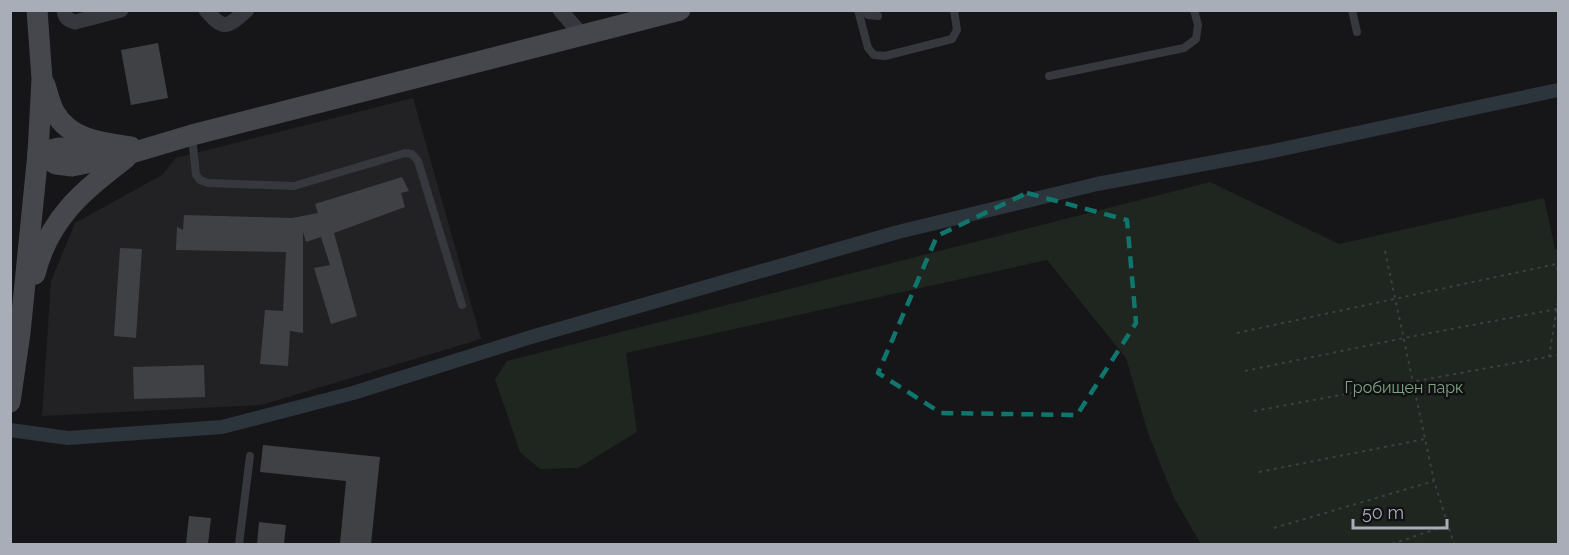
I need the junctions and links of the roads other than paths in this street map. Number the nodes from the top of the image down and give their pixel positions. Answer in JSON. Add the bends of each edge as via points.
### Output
{"nodes":[{"id":1,"x":37,"y":10,"type":"edge"},
{"id":2,"x":64,"y":10,"type":"edge"},
{"id":3,"x":121,"y":10,"type":"edge"},
{"id":4,"x":206,"y":10,"type":"edge"},
{"id":5,"x":247,"y":10,"type":"edge"},
{"id":6,"x":560,"y":10,"type":"edge"},
{"id":7,"x":680,"y":10,"type":"edge"},
{"id":8,"x":859,"y":10,"type":"edge"},
{"id":9,"x":954,"y":10,"type":"edge"},
{"id":10,"x":1194,"y":10,"type":"edge"},
{"id":11,"x":1352,"y":10,"type":"edge"},
{"id":12,"x":878,"y":16,"type":"dead end"},
{"id":13,"x":1357,"y":32,"type":"dead end"},
{"id":14,"x":582,"y":35,"type":"junction"},
{"id":15,"x":1049,"y":76,"type":"dead end"},
{"id":16,"x":42,"y":79,"type":"junction"},
{"id":17,"x":192,"y":135,"type":"junction"},
{"id":18,"x":132,"y":150,"type":"junction"},
{"id":19,"x":38,"y":153,"type":"junction"},
{"id":20,"x":462,"y":305,"type":"dead end"},
{"id":21,"x":20,"y":333,"type":"junction"},
{"id":22,"x":11,"y":401,"type":"edge"},
{"id":23,"x":250,"y":456,"type":"dead end"},
{"id":24,"x":239,"y":544,"type":"edge"}],
"edges":[{"from":1,"to":16,"type":"main road"},
{"from":2,"to":3,"type":"street","via":[[69,21],[75,22]]},
{"from":4,"to":5,"type":"street","via":[[216,22],[230,25]]},
{"from":6,"to":14,"type":"street"},
{"from":7,"to":14,"type":"main road"},
{"from":8,"to":9,"type":"lane","via":[[868,48],[874,55],[885,56],[952,39],[957,30]]},
{"from":8,"to":12,"type":"lane"},
{"from":10,"to":15,"type":"lane","via":[[1196,39],[1184,48]]},
{"from":11,"to":13,"type":"lane"},
{"from":14,"to":17,"type":"main road"},
{"from":16,"to":18,"type":"main road","via":[[55,112],[66,127],[82,137]]},
{"from":16,"to":19,"type":"main road"},
{"from":17,"to":18,"type":"main road"},
{"from":17,"to":20,"type":"lane","via":[[196,175],[208,183],[294,186],[412,154],[418,161]]},
{"from":18,"to":19,"type":"main road","via":[[118,157],[72,166],[56,164]]},
{"from":18,"to":21,"type":"main road","via":[[81,194],[46,240]]},
{"from":19,"to":21,"type":"main road"},
{"from":21,"to":22,"type":"main road"},
{"from":23,"to":24,"type":"lane"}]}
